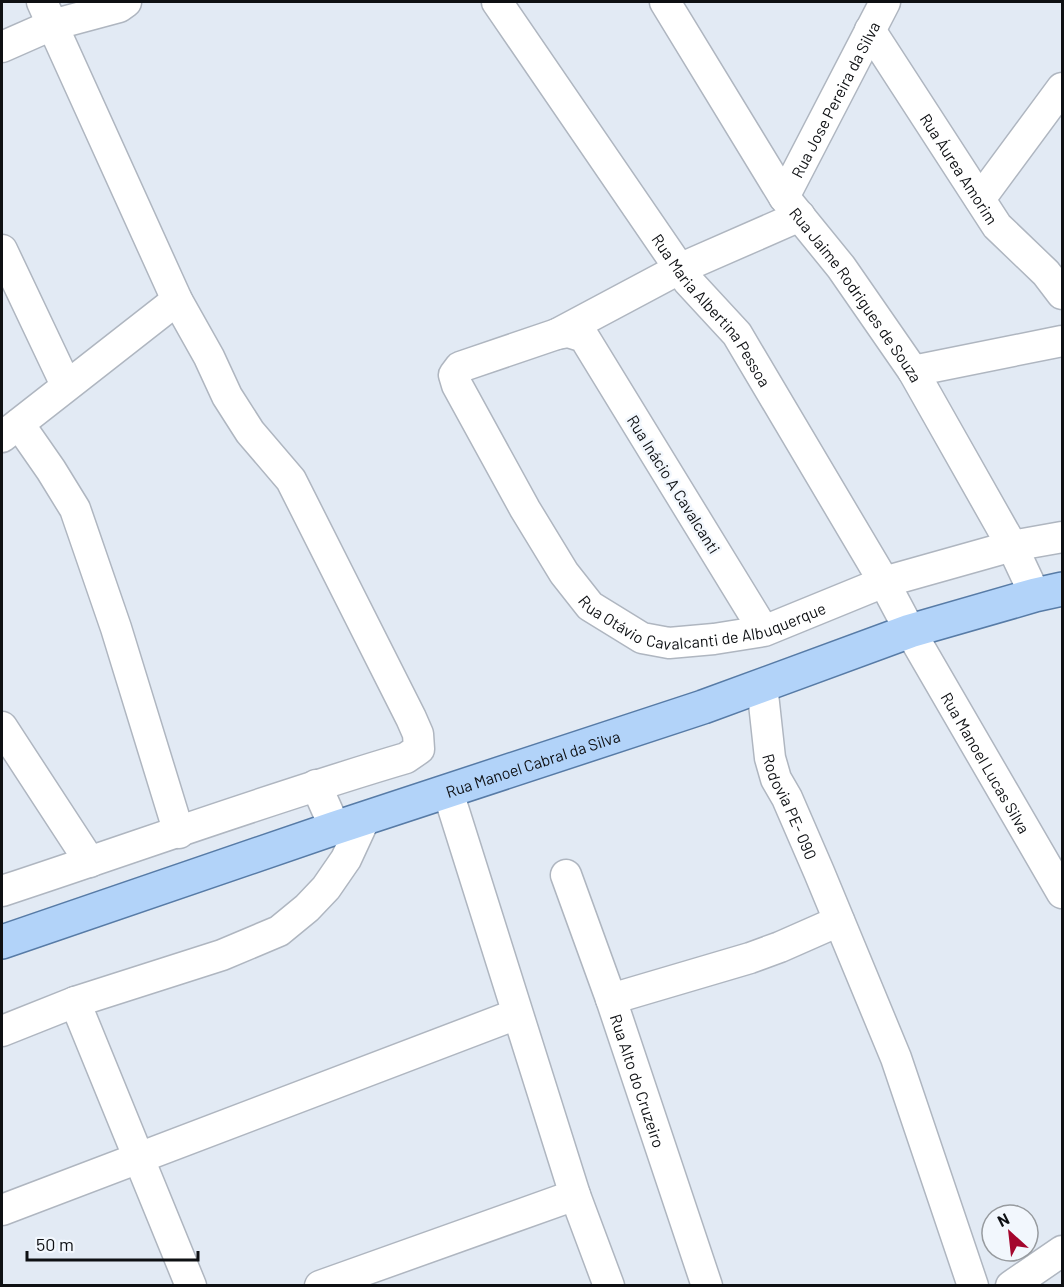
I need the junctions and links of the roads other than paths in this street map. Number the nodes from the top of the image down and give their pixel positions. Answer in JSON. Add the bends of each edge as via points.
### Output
{"nodes":[{"id":1,"x":126,"y":2,"type":"edge"},
{"id":2,"x":497,"y":2,"type":"edge"},
{"id":3,"x":665,"y":2,"type":"edge"},
{"id":4,"x":885,"y":2,"type":"edge"},
{"id":5,"x":47,"y":13,"type":"edge"},
{"id":6,"x":870,"y":30,"type":"junction"},
{"id":7,"x":2,"y":47,"type":"edge"},
{"id":8,"x":1061,"y":94,"type":"edge"},
{"id":9,"x":980,"y":199,"type":"junction"},
{"id":10,"x":792,"y":207,"type":"junction"},
{"id":11,"x":2,"y":250,"type":"edge"},
{"id":12,"x":680,"y":269,"type":"junction"},
{"id":13,"x":1062,"y":294,"type":"edge"},
{"id":14,"x":177,"y":300,"type":"junction"},
{"id":15,"x":570,"y":335,"type":"junction"},
{"id":16,"x":1062,"y":341,"type":"edge"},
{"id":17,"x":913,"y":371,"type":"junction"},
{"id":18,"x":66,"y":385,"type":"junction"},
{"id":19,"x":10,"y":430,"type":"edge"},
{"id":20,"x":1062,"y":537,"type":"edge"},
{"id":21,"x":1012,"y":546,"type":"junction"},
{"id":22,"x":884,"y":582,"type":"junction"},
{"id":23,"x":1049,"y":592,"type":"edge"},
{"id":24,"x":764,"y":631,"type":"junction"},
{"id":25,"x":910,"y":631,"type":"junction"},
{"id":26,"x":762,"y":685,"type":"junction"},
{"id":27,"x":2,"y":728,"type":"edge"},
{"id":28,"x":316,"y":785,"type":"junction"},
{"id":29,"x":448,"y":792,"type":"junction"},
{"id":30,"x":350,"y":823,"type":"junction"},
{"id":31,"x":179,"y":833,"type":"junction"},
{"id":32,"x":90,"y":862,"type":"junction"},
{"id":33,"x":566,"y":875,"type":"dead end"},
{"id":34,"x":2,"y":891,"type":"edge"},
{"id":35,"x":1062,"y":893,"type":"edge"},
{"id":36,"x":839,"y":921,"type":"junction"},
{"id":37,"x":2,"y":942,"type":"edge"},
{"id":38,"x":610,"y":999,"type":"junction"},
{"id":39,"x":75,"y":1002,"type":"junction"},
{"id":40,"x":517,"y":1014,"type":"junction"},
{"id":41,"x":2,"y":1031,"type":"edge"},
{"id":42,"x":138,"y":1159,"type":"junction"},
{"id":43,"x":575,"y":1195,"type":"junction"},
{"id":44,"x":2,"y":1210,"type":"edge"},
{"id":45,"x":1062,"y":1251,"type":"edge"},
{"id":46,"x":191,"y":1286,"type":"edge"},
{"id":47,"x":320,"y":1286,"type":"edge"},
{"id":48,"x":609,"y":1286,"type":"edge"},
{"id":49,"x":707,"y":1286,"type":"edge"},
{"id":50,"x":973,"y":1286,"type":"edge"},
{"id":51,"x":1011,"y":1286,"type":"edge"}],
"edges":[{"from":1,"to":5,"type":"street","via":[[119,7]]},
{"from":2,"to":12,"type":"street","name":"Rua Maria Albertina Pessoa"},
{"from":3,"to":10,"type":"street","name":"Rua Jaime Rodrigues de Souza"},
{"from":4,"to":6,"type":"street","name":"Rua Jose Pereira da Silva"},
{"from":5,"to":7,"type":"street"},
{"from":5,"to":14,"type":"street"},
{"from":6,"to":9,"type":"street","name":"Rua Áurea Amorim"},
{"from":6,"to":10,"type":"street","name":"Rua Jose Pereira da Silva"},
{"from":8,"to":9,"type":"street"},
{"from":9,"to":13,"type":"street","name":"Rua Áurea Amorim","via":[[997,226]]},
{"from":10,"to":12,"type":"street"},
{"from":10,"to":17,"type":"street","name":"Rua Jaime Rodrigues de Souza","via":[[841,267]]},
{"from":11,"to":18,"type":"street"},
{"from":12,"to":15,"type":"street"},
{"from":12,"to":22,"type":"street","name":"Rua Maria Albertina Pessoa","via":[[737,334]]},
{"from":14,"to":18,"type":"street"},
{"from":14,"to":28,"type":"street","via":[[227,396],[250,432],[291,480],[418,734],[418,749],[406,758]]},
{"from":15,"to":24,"type":"street","name":"Rua Inácio A Cavalcanti"},
{"from":15,"to":24,"type":"street","name":"Rua Otávio Cavalcanti de Albuquerque","via":[[460,367],[454,375],[530,518],[564,573],[590,606],[642,638],[669,643]]},
{"from":16,"to":17,"type":"street"},
{"from":17,"to":21,"type":"street","name":"Rua Jaime Rodrigues de Souza"},
{"from":18,"to":19,"type":"street"},
{"from":19,"to":31,"type":"street","via":[[51,470],[75,509]]},
{"from":20,"to":21,"type":"street","name":"Rua Otávio Cavalcanti de Albuquerque"},
{"from":21,"to":22,"type":"street","name":"Rua Otávio Cavalcanti de Albuquerque"},
{"from":21,"to":23,"type":"street","name":"Rua Jaime Rodrigues de Souza"},
{"from":22,"to":24,"type":"street","name":"Rua Otávio Cavalcanti de Albuquerque"},
{"from":22,"to":25,"type":"street","name":"Rua Maria Albertina Pessoa"},
{"from":23,"to":25,"type":"main road","name":"Rua Manoel Cabral da Silva"},
{"from":25,"to":26,"type":"main road","name":"Rua Manoel Cabral da Silva"},
{"from":25,"to":35,"type":"street","name":"Rua Manoel Lucas Silva"},
{"from":26,"to":29,"type":"main road","name":"Rua Manoel Cabral da Silva"},
{"from":26,"to":36,"type":"street","name":"Rodovia PE- 090","via":[[776,779]]},
{"from":27,"to":32,"type":"street"},
{"from":28,"to":30,"type":"street"},
{"from":28,"to":31,"type":"street"},
{"from":29,"to":30,"type":"main road","name":"Rua Manoel Cabral da Silva"},
{"from":29,"to":40,"type":"street"},
{"from":30,"to":37,"type":"main road","name":"Rua Manoel Cabral da Silva"},
{"from":30,"to":39,"type":"street","via":[[346,859],[326,888],[279,931],[222,955]]},
{"from":31,"to":32,"type":"street"},
{"from":32,"to":34,"type":"street"},
{"from":33,"to":38,"type":"street","name":"Rua Alto do Cruzeiro"},
{"from":36,"to":38,"type":"street","via":[[780,947]]},
{"from":36,"to":50,"type":"street","name":"Rodovia PE- 090","via":[[896,1058]]},
{"from":38,"to":49,"type":"street","name":"Rua Alto do Cruzeiro"},
{"from":39,"to":41,"type":"street"},
{"from":39,"to":42,"type":"street"},
{"from":40,"to":42,"type":"street"},
{"from":40,"to":43,"type":"street"},
{"from":42,"to":44,"type":"street"},
{"from":42,"to":46,"type":"street"},
{"from":43,"to":47,"type":"street"},
{"from":43,"to":48,"type":"street"},
{"from":45,"to":51,"type":"street"}]}
